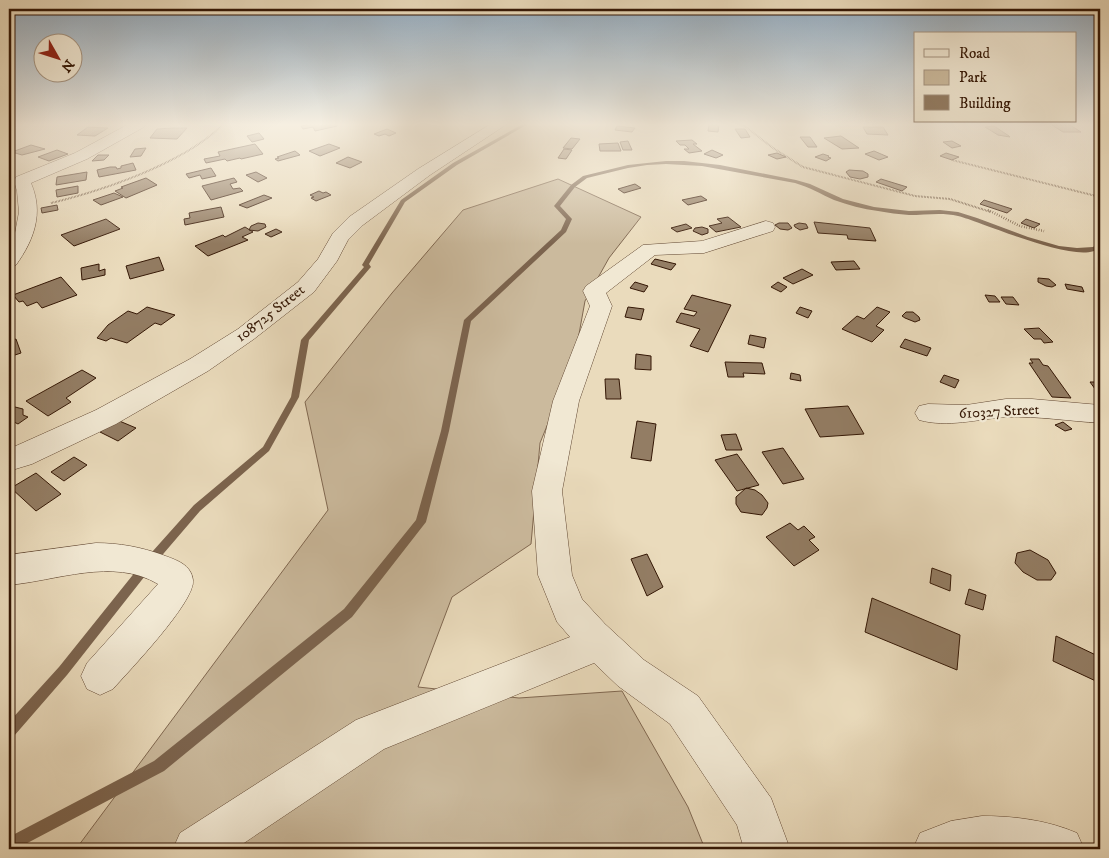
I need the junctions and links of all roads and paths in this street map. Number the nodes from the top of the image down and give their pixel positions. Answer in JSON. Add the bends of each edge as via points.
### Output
{"nodes":[{"id":1,"x":58,"y":164,"type":"edge"},
{"id":2,"x":161,"y":164,"type":"edge"},
{"id":3,"x":437,"y":164,"type":"edge"},
{"id":4,"x":800,"y":164,"type":"edge"},
{"id":5,"x":968,"y":164,"type":"edge"},
{"id":6,"x":15,"y":179,"type":"edge"},
{"id":7,"x":1100,"y":197,"type":"edge"},
{"id":8,"x":28,"y":208,"type":"junction"},
{"id":9,"x":766,"y":227,"type":"dead end"},
{"id":10,"x":1044,"y":231,"type":"dead end"},
{"id":11,"x":9,"y":261,"type":"edge"},
{"id":12,"x":928,"y":412,"type":"dead end"},
{"id":13,"x":1100,"y":414,"type":"edge"},
{"id":14,"x":9,"y":460,"type":"edge"},
{"id":15,"x":9,"y":570,"type":"edge"},
{"id":16,"x":598,"y":641,"type":"junction"},
{"id":17,"x":100,"y":676,"type":"dead end"},
{"id":18,"x":196,"y":849,"type":"edge"},
{"id":19,"x":767,"y":849,"type":"edge"},
{"id":20,"x":936,"y":849,"type":"edge"},
{"id":21,"x":1061,"y":849,"type":"edge"}],
"edges":[{"from":1,"to":6,"type":"street"},
{"from":2,"to":8,"type":"path","via":[[86,196]]},
{"from":3,"to":14,"type":"street","name":"108725 Street","via":[[356,222],[340,237],[327,261],[306,287],[246,334],[199,365],[106,417]]},
{"from":4,"to":10,"type":"path","via":[[915,196],[950,199],[985,208],[1020,226]]},
{"from":5,"to":7,"type":"path"},
{"from":6,"to":8,"type":"street","via":[[27,192]]},
{"from":8,"to":11,"type":"street","via":[[26,230],[19,248]]},
{"from":9,"to":16,"type":"street","via":[[704,247],[650,249],[594,291],[601,306],[566,401],[547,491],[554,575],[568,610]]},
{"from":12,"to":13,"type":"street","name":"610327 Street","via":[[966,414],[1032,408]]},
{"from":15,"to":17,"type":"street","via":[[99,556],[130,558],[170,572],[176,578],[171,595]]},
{"from":16,"to":18,"type":"street","via":[[593,646],[370,734]]},
{"from":16,"to":19,"type":"street","via":[[631,673],[684,710],[755,814]]},
{"from":20,"to":21,"type":"street","via":[[950,843],[985,840],[1020,840]]}]}
